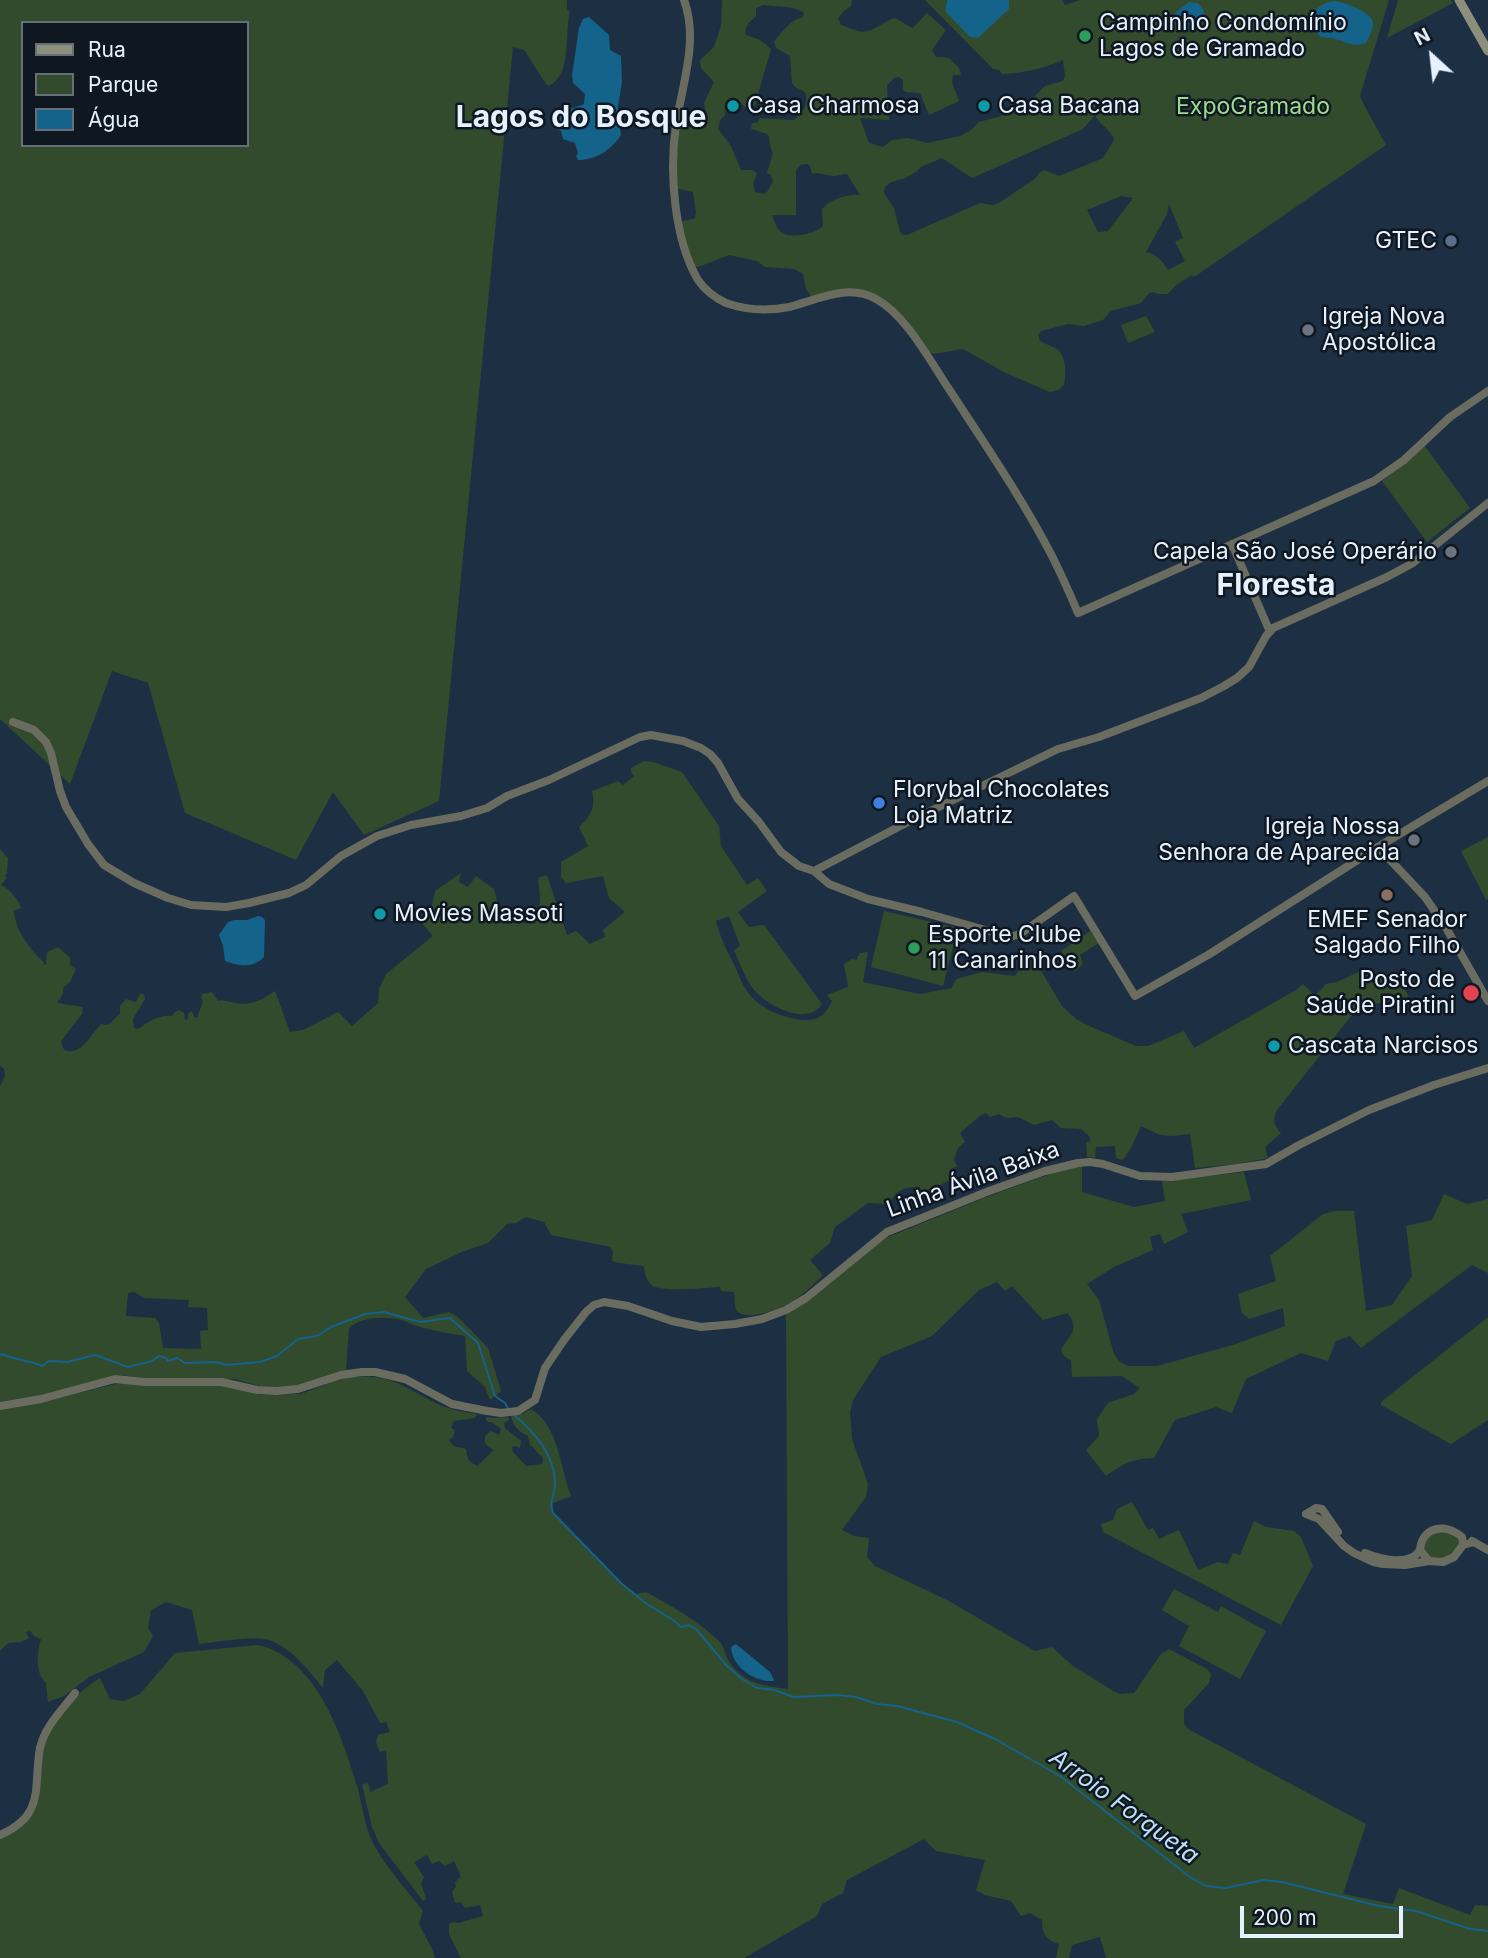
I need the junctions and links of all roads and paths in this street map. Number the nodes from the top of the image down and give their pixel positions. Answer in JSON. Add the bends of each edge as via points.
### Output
{"nodes":[{"id":1,"x":684,"y":0,"type":"edge"},
{"id":2,"x":1459,"y":0,"type":"edge"},
{"id":3,"x":1488,"y":51,"type":"edge"},
{"id":4,"x":1488,"y":391,"type":"edge"},
{"id":5,"x":1488,"y":503,"type":"edge"},
{"id":6,"x":1231,"y":544,"type":"junction"},
{"id":7,"x":1270,"y":632,"type":"junction"},
{"id":8,"x":13,"y":722,"type":"dead end"},
{"id":9,"x":1488,"y":781,"type":"edge"},
{"id":10,"x":1378,"y":847,"type":"junction"},
{"id":11,"x":814,"y":872,"type":"junction"},
{"id":12,"x":1488,"y":1001,"type":"edge"},
{"id":13,"x":1488,"y":1068,"type":"edge"},
{"id":14,"x":0,"y":1406,"type":"edge"},
{"id":15,"x":1463,"y":1541,"type":"junction"},
{"id":16,"x":1420,"y":1550,"type":"junction"},
{"id":17,"x":1488,"y":1550,"type":"edge"},
{"id":18,"x":1429,"y":1561,"type":"junction"},
{"id":19,"x":75,"y":1693,"type":"dead end"},
{"id":20,"x":0,"y":1835,"type":"edge"}],
"edges":[{"from":1,"to":6,"type":"street","via":[[690,45],[673,167],[682,245],[704,288],[743,308],[775,309],[849,292],[877,299],[888,308],[921,347],[994,459],[1051,555],[1078,613]]},
{"from":2,"to":3,"type":"main road"},
{"from":4,"to":6,"type":"street","via":[[1450,417],[1384,476]]},
{"from":5,"to":7,"type":"street","via":[[1413,563]]},
{"from":6,"to":7,"type":"street"},
{"from":7,"to":11,"type":"street","via":[[1249,667],[1224,686],[1058,749]]},
{"from":8,"to":11,"type":"street","via":[[34,730],[46,742],[66,807],[104,865],[134,883],[191,905],[226,907],[289,893],[377,836],[487,808],[651,735],[683,741],[710,754],[738,799],[781,852]]},
{"from":9,"to":10,"type":"street"},
{"from":10,"to":11,"type":"street","via":[[1135,996],[1074,895],[1020,934],[1006,937],[858,896]]},
{"from":10,"to":12,"type":"street","via":[[1425,897]]},
{"from":13,"to":14,"type":"street","name":"Linha Ávila Baixa","via":[[1369,1110],[1266,1164],[1172,1177],[1140,1176],[1090,1162],[1045,1171],[887,1232],[806,1298],[762,1319],[701,1326],[604,1301],[594,1305],[574,1327],[545,1368],[536,1400],[518,1411],[462,1407],[405,1379],[375,1372],[276,1391],[222,1382],[115,1379]]},
{"from":15,"to":16,"type":"street","via":[[1452,1530],[1435,1529],[1425,1535]]},
{"from":15,"to":17,"type":"street"},
{"from":15,"to":18,"type":"street","via":[[1459,1553],[1448,1560]]},
{"from":16,"to":18,"type":"street"},
{"from":16,"to":18,"type":"street","via":[[1414,1558],[1381,1559],[1348,1542],[1322,1509],[1306,1514],[1323,1522],[1343,1546],[1373,1562],[1393,1566]]},
{"from":19,"to":20,"type":"street","via":[[44,1736],[32,1808],[26,1818]]}]}
